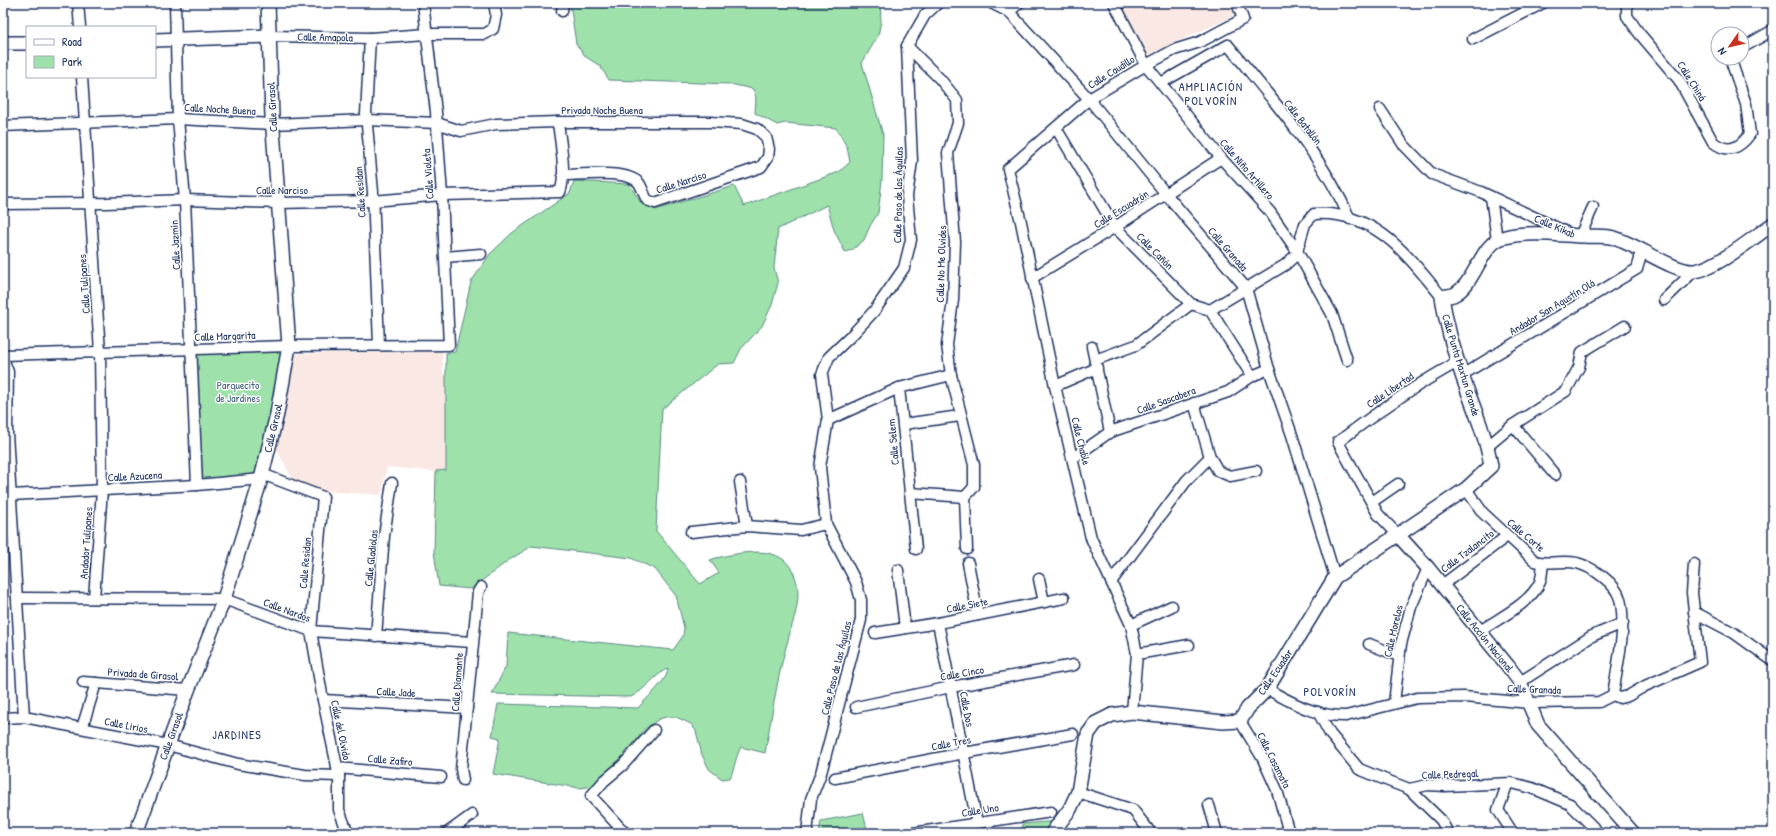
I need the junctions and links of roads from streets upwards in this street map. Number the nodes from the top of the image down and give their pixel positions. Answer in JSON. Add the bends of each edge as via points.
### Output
{"nodes":[{"id":1,"x":78,"y":3,"type":"edge"},
{"id":2,"x":174,"y":3,"type":"edge"},
{"id":3,"x":268,"y":3,"type":"edge"},
{"id":4,"x":423,"y":3,"type":"edge"},
{"id":5,"x":494,"y":3,"type":"edge"},
{"id":6,"x":938,"y":3,"type":"edge"},
{"id":7,"x":991,"y":3,"type":"edge"},
{"id":8,"x":1020,"y":3,"type":"edge"},
{"id":9,"x":1114,"y":3,"type":"edge"},
{"id":10,"x":1237,"y":3,"type":"edge"},
{"id":11,"x":1543,"y":3,"type":"edge"},
{"id":12,"x":1627,"y":3,"type":"edge"},
{"id":13,"x":1009,"y":12,"type":"junction"},
{"id":14,"x":80,"y":26,"type":"edge"},
{"id":15,"x":1773,"y":30,"type":"edge"},
{"id":16,"x":427,"y":34,"type":"junction"},
{"id":17,"x":270,"y":36,"type":"junction"},
{"id":18,"x":370,"y":38,"type":"junction"},
{"id":19,"x":176,"y":39,"type":"junction"},
{"id":20,"x":1473,"y":39,"type":"dead end"},
{"id":21,"x":156,"y":40,"type":"edge"},
{"id":22,"x":3,"y":43,"type":"edge"},
{"id":23,"x":26,"y":43,"type":"edge"},
{"id":24,"x":1750,"y":43,"type":"edge"},
{"id":25,"x":907,"y":46,"type":"junction"},
{"id":26,"x":1146,"y":65,"type":"junction"},
{"id":27,"x":1733,"y":66,"type":"edge"},
{"id":28,"x":82,"y":78,"type":"edge"},
{"id":29,"x":1160,"y":83,"type":"junction"},
{"id":30,"x":1089,"y":99,"type":"junction"},
{"id":31,"x":1380,"y":109,"type":"dead end"},
{"id":32,"x":178,"y":119,"type":"junction"},
{"id":33,"x":367,"y":120,"type":"junction"},
{"id":34,"x":558,"y":122,"type":"junction"},
{"id":35,"x":84,"y":123,"type":"junction"},
{"id":36,"x":437,"y":123,"type":"junction"},
{"id":37,"x":273,"y":124,"type":"junction"},
{"id":38,"x":3,"y":126,"type":"edge"},
{"id":39,"x":1056,"y":128,"type":"junction"},
{"id":40,"x":766,"y":137,"type":"joint"},
{"id":41,"x":1221,"y":158,"type":"junction"},
{"id":42,"x":1008,"y":170,"type":"joint"},
{"id":43,"x":563,"y":175,"type":"junction"},
{"id":44,"x":1166,"y":194,"type":"junction"},
{"id":45,"x":442,"y":195,"type":"junction"},
{"id":46,"x":1491,"y":197,"type":"junction"},
{"id":47,"x":185,"y":200,"type":"junction"},
{"id":48,"x":374,"y":201,"type":"junction"},
{"id":49,"x":91,"y":203,"type":"junction"},
{"id":50,"x":279,"y":203,"type":"junction"},
{"id":51,"x":3,"y":204,"type":"edge"},
{"id":52,"x":1593,"y":207,"type":"dead end"},
{"id":53,"x":1350,"y":219,"type":"junction"},
{"id":54,"x":1773,"y":224,"type":"edge"},
{"id":55,"x":1115,"y":227,"type":"junction"},
{"id":56,"x":1578,"y":236,"type":"junction"},
{"id":57,"x":1497,"y":240,"type":"junction"},
{"id":58,"x":1640,"y":249,"type":"junction"},
{"id":59,"x":1297,"y":251,"type":"junction"},
{"id":60,"x":481,"y":254,"type":"dead end"},
{"id":61,"x":445,"y":257,"type":"junction"},
{"id":62,"x":1694,"y":271,"type":"junction"},
{"id":63,"x":1032,"y":278,"type":"junction"},
{"id":64,"x":1246,"y":288,"type":"junction"},
{"id":65,"x":1442,"y":297,"type":"junction"},
{"id":66,"x":1664,"y":300,"type":"dead end"},
{"id":67,"x":1191,"y":304,"type":"junction"},
{"id":68,"x":1210,"y":310,"type":"junction"},
{"id":69,"x":1625,"y":326,"type":"dead end"},
{"id":70,"x":449,"y":344,"type":"joint"},
{"id":71,"x":379,"y":345,"type":"junction"},
{"id":72,"x":289,"y":346,"type":"junction"},
{"id":73,"x":1092,"y":347,"type":"dead end"},
{"id":74,"x":192,"y":349,"type":"junction"},
{"id":75,"x":100,"y":352,"type":"junction"},
{"id":76,"x":3,"y":356,"type":"edge"},
{"id":77,"x":1347,"y":360,"type":"dead end"},
{"id":78,"x":1458,"y":362,"type":"junction"},
{"id":79,"x":1096,"y":364,"type":"junction"},
{"id":80,"x":1269,"y":369,"type":"junction"},
{"id":81,"x":951,"y":375,"type":"junction"},
{"id":82,"x":1462,"y":375,"type":"junction"},
{"id":83,"x":1252,"y":376,"type":"junction"},
{"id":84,"x":1055,"y":386,"type":"junction"},
{"id":85,"x":900,"y":388,"type":"junction"},
{"id":86,"x":1194,"y":402,"type":"junction"},
{"id":87,"x":960,"y":416,"type":"junction"},
{"id":88,"x":828,"y":420,"type":"junction"},
{"id":89,"x":904,"y":424,"type":"junction"},
{"id":90,"x":1513,"y":425,"type":"junction"},
{"id":91,"x":1110,"y":432,"type":"junction"},
{"id":92,"x":5,"y":433,"type":"edge"},
{"id":93,"x":1338,"y":442,"type":"joint"},
{"id":94,"x":1488,"y":446,"type":"junction"},
{"id":95,"x":1210,"y":457,"type":"junction"},
{"id":96,"x":1073,"y":458,"type":"junction"},
{"id":97,"x":1491,"y":466,"type":"joint"},
{"id":98,"x":1256,"y":471,"type":"dead end"},
{"id":99,"x":1555,"y":475,"type":"dead end"},
{"id":100,"x":262,"y":476,"type":"junction"},
{"id":101,"x":740,"y":482,"type":"dead end"},
{"id":102,"x":392,"y":483,"type":"dead end"},
{"id":103,"x":1398,"y":484,"type":"dead end"},
{"id":104,"x":197,"y":485,"type":"junction"},
{"id":105,"x":1466,"y":489,"type":"junction"},
{"id":106,"x":102,"y":490,"type":"junction"},
{"id":107,"x":910,"y":494,"type":"junction"},
{"id":108,"x":10,"y":495,"type":"junction"},
{"id":109,"x":323,"y":497,"type":"joint"},
{"id":110,"x":965,"y":497,"type":"junction"},
{"id":111,"x":1372,"y":502,"type":"junction"},
{"id":112,"x":826,"y":524,"type":"junction"},
{"id":113,"x":747,"y":526,"type":"junction"},
{"id":114,"x":691,"y":532,"type":"dead end"},
{"id":115,"x":1398,"y":536,"type":"junction"},
{"id":116,"x":1507,"y":536,"type":"junction"},
{"id":117,"x":916,"y":549,"type":"dead end"},
{"id":118,"x":967,"y":549,"type":"dead end"},
{"id":119,"x":968,"y":563,"type":"dead end"},
{"id":120,"x":1543,"y":564,"type":"junction"},
{"id":121,"x":1694,"y":564,"type":"dead end"},
{"id":122,"x":1428,"y":568,"type":"junction"},
{"id":123,"x":898,"y":570,"type":"dead end"},
{"id":124,"x":1335,"y":577,"type":"junction"},
{"id":125,"x":1039,"y":579,"type":"dead end"},
{"id":126,"x":1112,"y":582,"type":"junction"},
{"id":127,"x":1441,"y":586,"type":"junction"},
{"id":128,"x":481,"y":587,"type":"dead end"},
{"id":129,"x":17,"y":598,"type":"junction"},
{"id":130,"x":94,"y":598,"type":"junction"},
{"id":131,"x":1064,"y":598,"type":"dead end"},
{"id":132,"x":224,"y":599,"type":"junction"},
{"id":133,"x":1044,"y":602,"type":"junction"},
{"id":134,"x":1172,"y":606,"type":"dead end"},
{"id":135,"x":1694,"y":612,"type":"junction"},
{"id":136,"x":978,"y":615,"type":"junction"},
{"id":137,"x":938,"y":623,"type":"junction"},
{"id":138,"x":1623,"y":623,"type":"junction"},
{"id":139,"x":1131,"y":625,"type":"junction"},
{"id":140,"x":906,"y":628,"type":"junction"},
{"id":141,"x":311,"y":631,"type":"junction"},
{"id":142,"x":1480,"y":631,"type":"junction"},
{"id":143,"x":875,"y":633,"type":"dead end"},
{"id":144,"x":376,"y":636,"type":"junction"},
{"id":145,"x":472,"y":642,"type":"junction"},
{"id":146,"x":1370,"y":644,"type":"dead end"},
{"id":147,"x":1189,"y":645,"type":"dead end"},
{"id":148,"x":1137,"y":654,"type":"junction"},
{"id":149,"x":1399,"y":656,"type":"junction"},
{"id":150,"x":1773,"y":661,"type":"edge"},
{"id":151,"x":1074,"y":665,"type":"dead end"},
{"id":152,"x":83,"y":682,"type":"dead end"},
{"id":153,"x":1520,"y":682,"type":"junction"},
{"id":154,"x":96,"y":683,"type":"junction"},
{"id":155,"x":951,"y":687,"type":"junction"},
{"id":156,"x":1267,"y":689,"type":"junction"},
{"id":157,"x":188,"y":690,"type":"junction"},
{"id":158,"x":1612,"y":695,"type":"junction"},
{"id":159,"x":323,"y":700,"type":"junction"},
{"id":160,"x":1530,"y":702,"type":"junction"},
{"id":161,"x":1394,"y":703,"type":"junction"},
{"id":162,"x":856,"y":707,"type":"dead end"},
{"id":163,"x":467,"y":708,"type":"junction"},
{"id":164,"x":1132,"y":712,"type":"junction"},
{"id":165,"x":1318,"y":712,"type":"junction"},
{"id":166,"x":24,"y":717,"type":"junction"},
{"id":167,"x":3,"y":718,"type":"edge"},
{"id":168,"x":1240,"y":721,"type":"junction"},
{"id":169,"x":82,"y":728,"type":"junction"},
{"id":170,"x":654,"y":730,"type":"dead end"},
{"id":171,"x":1073,"y":734,"type":"dead end"},
{"id":172,"x":168,"y":745,"type":"junction"},
{"id":173,"x":964,"y":753,"type":"junction"},
{"id":174,"x":338,"y":772,"type":"junction"},
{"id":175,"x":442,"y":777,"type":"dead end"},
{"id":176,"x":835,"y":778,"type":"dead end"},
{"id":177,"x":463,"y":780,"type":"dead end"},
{"id":178,"x":1507,"y":785,"type":"junction"},
{"id":179,"x":1409,"y":789,"type":"junction"},
{"id":180,"x":1078,"y":792,"type":"junction"},
{"id":181,"x":1209,"y":805,"type":"dead end"},
{"id":182,"x":1051,"y":812,"type":"dead end"},
{"id":183,"x":472,"y":815,"type":"dead end"},
{"id":184,"x":977,"y":823,"type":"junction"},
{"id":185,"x":136,"y":833,"type":"edge"},
{"id":186,"x":348,"y":833,"type":"edge"},
{"id":187,"x":447,"y":833,"type":"edge"},
{"id":188,"x":625,"y":833,"type":"edge"},
{"id":189,"x":807,"y":833,"type":"edge"},
{"id":190,"x":913,"y":833,"type":"edge"},
{"id":191,"x":1052,"y":833,"type":"edge"},
{"id":192,"x":1151,"y":833,"type":"edge"},
{"id":193,"x":1217,"y":833,"type":"edge"},
{"id":194,"x":1289,"y":833,"type":"edge"},
{"id":195,"x":1448,"y":833,"type":"edge"},
{"id":196,"x":1514,"y":833,"type":"edge"},
{"id":197,"x":1599,"y":833,"type":"edge"},
{"id":198,"x":1633,"y":833,"type":"edge"}],
"edges":[{"from":1,"to":14,"type":"street"},
{"from":2,"to":19,"type":"street","name":"Calle Jazmín"},
{"from":3,"to":17,"type":"street","name":"Calle Girasol"},
{"from":4,"to":16,"type":"street","name":"Calle Violeta"},
{"from":5,"to":16,"type":"street","name":"Calle Amapola","via":[[496,15],[493,29],[485,34]]},
{"from":6,"to":25,"type":"street","via":[[925,15]]},
{"from":7,"to":13,"type":"street","name":"Calle Granada"},
{"from":8,"to":13,"type":"street"},
{"from":9,"to":26,"type":"street","name":"Calle Niño Artillero"},
{"from":10,"to":26,"type":"street","name":"Calle Caudillo","via":[[1243,19],[1200,42],[1174,50]]},
{"from":11,"to":20,"type":"street"},
{"from":12,"to":27,"type":"street","name":"Calle Chiná","via":[[1627,16],[1679,80],[1713,142],[1728,149],[1742,144],[1750,134],[1746,104]]},
{"from":13,"to":30,"type":"street","name":"Calle Granada"},
{"from":15,"to":24,"type":"street"},
{"from":16,"to":18,"type":"street","name":"Calle Amapola"},
{"from":16,"to":36,"type":"street","name":"Calle Violeta"},
{"from":17,"to":18,"type":"street","name":"Calle Amapola"},
{"from":17,"to":19,"type":"street","name":"Calle Amapola"},
{"from":17,"to":37,"type":"street","name":"Calle Girasol"},
{"from":18,"to":33,"type":"street","name":"Calle Residan"},
{"from":19,"to":21,"type":"street","name":"Calle Amapola"},
{"from":19,"to":32,"type":"street","name":"Calle Jazmín"},
{"from":22,"to":23,"type":"street"},
{"from":25,"to":81,"type":"street","name":"Calle No Me Olvides","via":[[957,100],[958,123],[948,153],[955,242],[953,300],[947,344]]},
{"from":25,"to":88,"type":"street","name":"Calle Paso de las Águilas","via":[[912,161],[907,196],[911,240],[904,268],[892,287],[875,310],[829,357],[822,374]]},
{"from":26,"to":29,"type":"street","name":"Calle Niño Artillero"},
{"from":26,"to":30,"type":"street","name":"Calle Caudillo"},
{"from":28,"to":35,"type":"street","name":"Calle Tulipanes"},
{"from":29,"to":41,"type":"street","name":"Calle Niño Artillero"},
{"from":29,"to":53,"type":"street","name":"Calle Batallón","via":[[1228,45],[1311,151],[1339,192]]},
{"from":30,"to":39,"type":"street","name":"Calle Caudillo"},
{"from":30,"to":44,"type":"street","name":"Calle Granada"},
{"from":31,"to":46,"type":"street","name":"Calle Kikab","via":[[1403,144],[1432,174]]},
{"from":32,"to":35,"type":"street","name":"Calle Noche Buena"},
{"from":32,"to":37,"type":"street","name":"Calle Noche Buena"},
{"from":32,"to":47,"type":"street","name":"Calle Jazmín"},
{"from":33,"to":36,"type":"street","name":"Calle Noche Buena"},
{"from":33,"to":37,"type":"street","name":"Calle Noche Buena"},
{"from":33,"to":48,"type":"street","name":"Calle Residan"},
{"from":34,"to":36,"type":"street","name":"Privada Noche Buena","via":[[496,124],[461,131]]},
{"from":34,"to":40,"type":"street","name":"Privada Noche Buena","via":[[742,124]]},
{"from":34,"to":43,"type":"street"},
{"from":35,"to":38,"type":"street","name":"Calle Noche Buena"},
{"from":35,"to":49,"type":"street","name":"Calle Tulipanes"},
{"from":36,"to":45,"type":"street","name":"Calle Violeta"},
{"from":37,"to":50,"type":"street","name":"Calle Girasol"},
{"from":39,"to":42,"type":"street","name":"Calle Caudillo"},
{"from":39,"to":55,"type":"street","name":"Calle Cañón"},
{"from":40,"to":43,"type":"street","name":"Calle Narciso","via":[[768,157],[761,167],[655,203],[647,200],[639,183],[630,176]]},
{"from":41,"to":44,"type":"street","name":"Calle Escuadrón"},
{"from":41,"to":59,"type":"street","name":"Calle Niño Artillero","via":[[1270,212]]},
{"from":42,"to":63,"type":"street","name":"Calle Chable"},
{"from":43,"to":45,"type":"street","name":"Calle Narciso","via":[[560,192]]},
{"from":44,"to":55,"type":"street","name":"Calle Escuadrón"},
{"from":44,"to":64,"type":"street","name":"Calle Granada"},
{"from":45,"to":48,"type":"street","name":"Calle Narciso"},
{"from":45,"to":61,"type":"street","name":"Calle Violeta"},
{"from":46,"to":56,"type":"street","name":"Calle Kikab"},
{"from":46,"to":57,"type":"street"},
{"from":47,"to":49,"type":"street","name":"Calle Narciso"},
{"from":47,"to":50,"type":"street","name":"Calle Narciso"},
{"from":47,"to":74,"type":"street","name":"Calle Jazmín"},
{"from":48,"to":50,"type":"street","name":"Calle Narciso"},
{"from":48,"to":71,"type":"street","name":"Calle Residan"},
{"from":49,"to":51,"type":"street","name":"Calle Narciso"},
{"from":49,"to":75,"type":"street","name":"Calle Tulipanes"},
{"from":50,"to":72,"type":"street","name":"Calle Girasol"},
{"from":52,"to":56,"type":"street"},
{"from":53,"to":59,"type":"street","via":[[1327,213],[1314,214],[1304,224]]},
{"from":53,"to":65,"type":"street","via":[[1381,231],[1395,243]]},
{"from":54,"to":62,"type":"street","via":[[1711,266]]},
{"from":55,"to":63,"type":"street","name":"Calle Escuadrón"},
{"from":55,"to":67,"type":"street","name":"Calle Cañón"},
{"from":56,"to":57,"type":"street","via":[[1534,233]]},
{"from":56,"to":58,"type":"street","name":"Calle Kikab","via":[[1613,238]]},
{"from":57,"to":65,"type":"street","via":[[1461,290],[1454,295]]},
{"from":58,"to":62,"type":"street","name":"Calle Kikab","via":[[1670,265]]},
{"from":58,"to":82,"type":"street","name":"Andador San Agustín Olá","via":[[1637,269]]},
{"from":59,"to":64,"type":"street","via":[[1285,265]]},
{"from":59,"to":77,"type":"street","name":"Calle Niño Artillero","via":[[1332,314]]},
{"from":60,"to":61,"type":"street"},
{"from":61,"to":70,"type":"street","name":"Calle Violeta"},
{"from":62,"to":66,"type":"street"},
{"from":63,"to":84,"type":"street","name":"Calle Chable"},
{"from":64,"to":68,"type":"street"},
{"from":64,"to":80,"type":"street","name":"Calle Granada"},
{"from":65,"to":78,"type":"street","name":"Calle Punta Maxtun Grande"},
{"from":67,"to":68,"type":"street","name":"Calle Cañón"},
{"from":67,"to":79,"type":"street","via":[[1136,345]]},
{"from":68,"to":83,"type":"street"},
{"from":69,"to":90,"type":"street","via":[[1582,352],[1579,367],[1566,392]]},
{"from":70,"to":71,"type":"street","name":"Calle Margarita"},
{"from":71,"to":72,"type":"street","name":"Calle Margarita"},
{"from":72,"to":74,"type":"street","name":"Calle Margarita"},
{"from":72,"to":100,"type":"street","name":"Calle Girasol","via":[[277,414]]},
{"from":73,"to":79,"type":"street"},
{"from":74,"to":75,"type":"street","name":"Calle Margarita"},
{"from":74,"to":104,"type":"street","name":"Calle Jazmín"},
{"from":75,"to":76,"type":"street","name":"Calle Margarita"},
{"from":75,"to":106,"type":"street","name":"Calle Tulipanes"},
{"from":76,"to":92,"type":"street","via":[[8,372]]},
{"from":78,"to":82,"type":"street","name":"Calle Punta Maxtun Grande"},
{"from":78,"to":93,"type":"street","name":"Calle Libertad","via":[[1440,371]]},
{"from":79,"to":84,"type":"street"},
{"from":79,"to":91,"type":"street"},
{"from":80,"to":83,"type":"street","name":"Calle Sascabera"},
{"from":80,"to":124,"type":"street","name":"Calle Granada"},
{"from":81,"to":85,"type":"street"},
{"from":81,"to":87,"type":"street","name":"Calle No Me Olvides"},
{"from":82,"to":94,"type":"street","name":"Calle Punta Maxtun Grande"},
{"from":83,"to":86,"type":"street","name":"Calle Sascabera","via":[[1228,392]]},
{"from":84,"to":96,"type":"street","name":"Calle Chable"},
{"from":85,"to":88,"type":"street"},
{"from":85,"to":89,"type":"street","name":"Calle Selem"},
{"from":86,"to":91,"type":"street","name":"Calle Sascabera"},
{"from":86,"to":95,"type":"street"},
{"from":87,"to":89,"type":"street"},
{"from":87,"to":110,"type":"street","name":"Calle No Me Olvides","via":[[974,465],[974,487]]},
{"from":88,"to":112,"type":"street","name":"Calle Paso de las Águilas","via":[[820,467]]},
{"from":89,"to":107,"type":"street","name":"Calle Selem"},
{"from":90,"to":94,"type":"street"},
{"from":90,"to":99,"type":"street"},
{"from":91,"to":96,"type":"street","name":"Calle Sascabera"},
{"from":92,"to":108,"type":"street"},
{"from":93,"to":111,"type":"street","name":"Calle Acción Nacional"},
{"from":94,"to":97,"type":"street","name":"Calle Punta Maxtun Grande"},
{"from":95,"to":98,"type":"street","via":[[1218,471],[1230,476]]},
{"from":95,"to":126,"type":"street","via":[[1187,480]]},
{"from":96,"to":126,"type":"street","name":"Calle Chable","via":[[1091,538]]},
{"from":97,"to":105,"type":"street","name":"Calle Ecuador"},
{"from":100,"to":104,"type":"street","name":"Calle Azucena"},
{"from":100,"to":109,"type":"street","name":"Calle Azucena"},
{"from":100,"to":132,"type":"street","name":"Calle Girasol"},
{"from":101,"to":113,"type":"street"},
{"from":102,"to":144,"type":"street","name":"Calle Gladiolas","via":[[384,536]]},
{"from":103,"to":111,"type":"street"},
{"from":104,"to":106,"type":"street","name":"Calle Azucena"},
{"from":105,"to":115,"type":"street","name":"Calle Ecuador"},
{"from":105,"to":116,"type":"street","name":"Calle Corte","via":[[1483,513]]},
{"from":106,"to":108,"type":"street","name":"Calle Azucena"},
{"from":106,"to":130,"type":"street","name":"Andador Tulipanes"},
{"from":107,"to":110,"type":"street"},
{"from":107,"to":117,"type":"street","name":"Calle Selem"},
{"from":108,"to":129,"type":"street"},
{"from":109,"to":141,"type":"street","name":"Calle Residan"},
{"from":110,"to":118,"type":"street"},
{"from":111,"to":115,"type":"street","name":"Calle Acción Nacional","via":[[1378,514]]},
{"from":112,"to":113,"type":"street","via":[[801,530]]},
{"from":112,"to":189,"type":"street","name":"Calle Paso de las Águilas","via":[[856,582],[861,600],[861,620],[821,773],[811,799]]},
{"from":113,"to":114,"type":"street"},
{"from":115,"to":122,"type":"street","name":"Calle Acción Nacional"},
{"from":115,"to":124,"type":"street","name":"Calle Ecuador"},
{"from":116,"to":120,"type":"street","name":"Calle Corte","via":[[1535,561]]},
{"from":116,"to":127,"type":"street","name":"Calle Tzalancito"},
{"from":119,"to":136,"type":"street"},
{"from":120,"to":138,"type":"street","name":"Calle Corte","via":[[1570,563],[1591,568],[1608,581],[1620,597]]},
{"from":120,"to":142,"type":"street","via":[[1540,581],[1534,591]]},
{"from":121,"to":135,"type":"street","name":"Calle Granada"},
{"from":122,"to":127,"type":"street","name":"Calle Acción Nacional"},
{"from":122,"to":149,"type":"street","name":"Calle Morelos","via":[[1411,607]]},
{"from":123,"to":140,"type":"street"},
{"from":124,"to":156,"type":"street","name":"Calle Ecuador"},
{"from":125,"to":133,"type":"street"},
{"from":126,"to":139,"type":"street","name":"Calle Chable"},
{"from":127,"to":142,"type":"street","name":"Calle Acción Nacional"},
{"from":128,"to":145,"type":"street","name":"Calle Diamante","via":[[478,592]]},
{"from":129,"to":130,"type":"street","name":"Calle Nardos"},
{"from":129,"to":166,"type":"street"},
{"from":130,"to":132,"type":"street","name":"Calle Nardos"},
{"from":131,"to":133,"type":"street","name":"Calle Siete"},
{"from":132,"to":141,"type":"street","name":"Calle Nardos"},
{"from":132,"to":157,"type":"street","name":"Calle Girasol"},
{"from":133,"to":136,"type":"street","name":"Calle Siete"},
{"from":134,"to":139,"type":"street"},
{"from":135,"to":150,"type":"street","via":[[1734,632]]},
{"from":135,"to":158,"type":"street","name":"Calle Granada","via":[[1700,662],[1628,696],[1620,698]]},
{"from":136,"to":137,"type":"street","name":"Calle Siete"},
{"from":137,"to":140,"type":"street","name":"Calle Siete"},
{"from":137,"to":155,"type":"street","name":"Calle Dos"},
{"from":138,"to":153,"type":"street","via":[[1592,636]]},
{"from":138,"to":158,"type":"street","name":"Calle Corte"},
{"from":139,"to":148,"type":"street","name":"Calle Chable"},
{"from":140,"to":143,"type":"street","name":"Calle Siete"},
{"from":141,"to":144,"type":"street","name":"Calle Nardos"},
{"from":141,"to":159,"type":"street","name":"Calle del Olvido"},
{"from":142,"to":153,"type":"street","name":"Calle Acción Nacional"},
{"from":144,"to":145,"type":"street","name":"Calle Nardos"},
{"from":145,"to":163,"type":"street","name":"Calle Diamante"},
{"from":146,"to":149,"type":"street"},
{"from":147,"to":148,"type":"street"},
{"from":148,"to":164,"type":"street","name":"Calle Chable"},
{"from":149,"to":161,"type":"street","name":"Calle Morelos"},
{"from":151,"to":155,"type":"street","name":"Calle Cinco"},
{"from":152,"to":154,"type":"street","name":"Privada de Girasol"},
{"from":153,"to":160,"type":"street","name":"Calle Acción Nacional"},
{"from":154,"to":157,"type":"street","name":"Privada de Girasol"},
{"from":154,"to":169,"type":"street","name":"Privada de Girasol"},
{"from":155,"to":162,"type":"street","name":"Calle Cinco"},
{"from":155,"to":173,"type":"street","name":"Calle Dos"},
{"from":156,"to":165,"type":"street","name":"Calle Granada","via":[[1299,706]]},
{"from":156,"to":168,"type":"street","name":"Calle Ecuador","via":[[1248,708]]},
{"from":157,"to":172,"type":"street","name":"Calle Girasol"},
{"from":158,"to":160,"type":"street","name":"Calle Granada","via":[[1599,702]]},
{"from":159,"to":163,"type":"street","name":"Calle Jade"},
{"from":159,"to":174,"type":"street","name":"Calle del Olvido"},
{"from":160,"to":161,"type":"street","name":"Calle Granada","via":[[1464,697],[1417,698]]},
{"from":160,"to":198,"type":"street","name":"Calle Acción Nacional","via":[[1538,724]]},
{"from":161,"to":165,"type":"street","name":"Calle Granada","via":[[1346,716]]},
{"from":163,"to":177,"type":"street","name":"Calle Diamante","via":[[461,769]]},
{"from":164,"to":168,"type":"street","via":[[1223,722]]},
{"from":164,"to":180,"type":"street","via":[[1112,715],[1096,723],[1088,734]]},
{"from":165,"to":179,"type":"street","name":"Calle Pedregal","via":[[1330,734],[1359,769]]},
{"from":166,"to":167,"type":"street","name":"Calle Lirios"},
{"from":166,"to":169,"type":"street","name":"Calle Lirios"},
{"from":168,"to":194,"type":"street","name":"Calle Casamata","via":[[1277,790]]},
{"from":169,"to":172,"type":"street","name":"Calle Lirios"},
{"from":170,"to":188,"type":"street","via":[[591,796]]},
{"from":171,"to":173,"type":"street","name":"Calle Tres"},
{"from":172,"to":174,"type":"street","name":"Calle Lirios","via":[[238,764],[305,775]]},
{"from":172,"to":185,"type":"street","name":"Calle Girasol"},
{"from":173,"to":176,"type":"street","name":"Calle Tres"},
{"from":173,"to":184,"type":"street","name":"Calle Dos"},
{"from":174,"to":175,"type":"street","name":"Calle Zafiro"},
{"from":174,"to":186,"type":"street","name":"Calle del Olvido","via":[[339,810]]},
{"from":178,"to":179,"type":"street","name":"Calle Pedregal","via":[[1428,784]]},
{"from":178,"to":196,"type":"street","via":[[1498,810]]},
{"from":178,"to":197,"type":"street","name":"Calle Pedregal","via":[[1512,783],[1532,788],[1570,804]]},
{"from":179,"to":195,"type":"street","via":[[1441,820]]},
{"from":180,"to":191,"type":"street","via":[[1070,809]]},
{"from":180,"to":192,"type":"street","via":[[1133,810]]},
{"from":181,"to":193,"type":"street"},
{"from":182,"to":184,"type":"street","name":"Calle Uno"},
{"from":183,"to":187,"type":"street"},
{"from":184,"to":190,"type":"street","name":"Calle Uno"}]}
